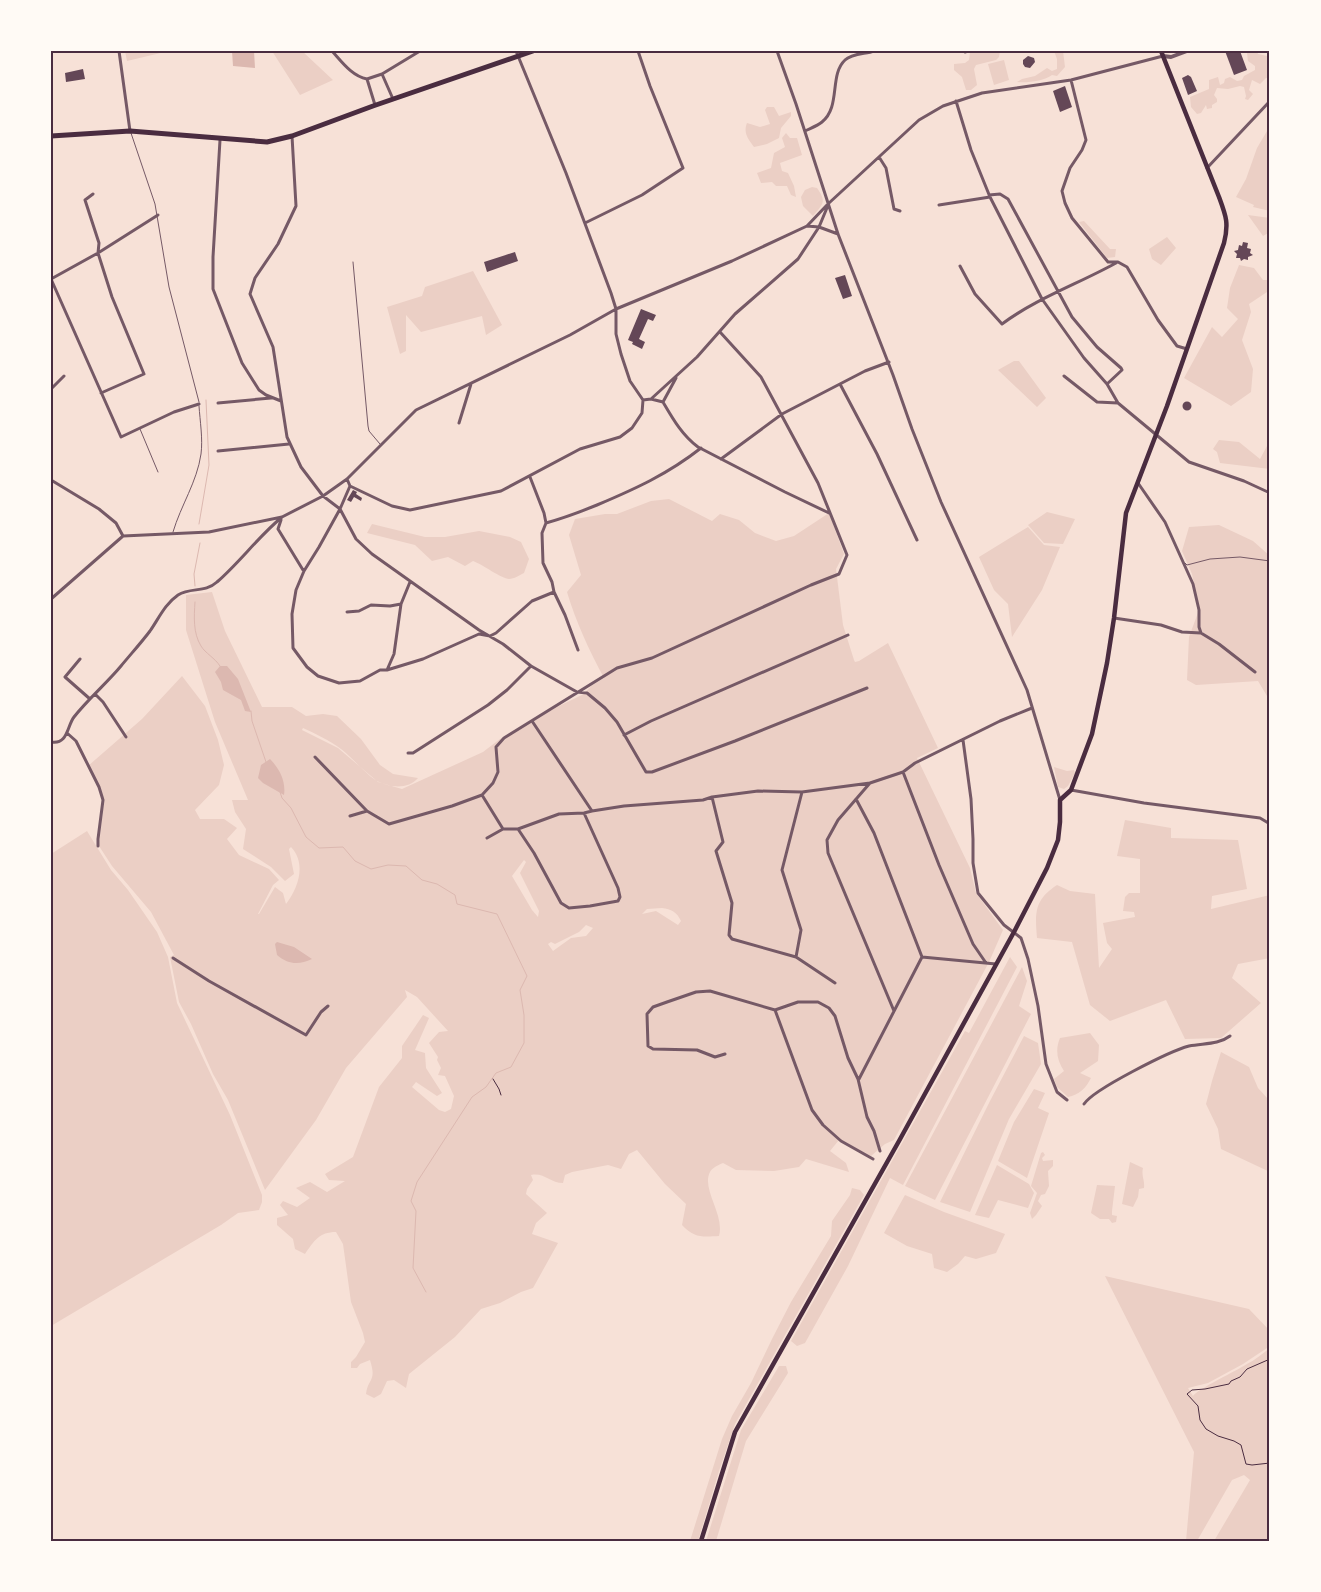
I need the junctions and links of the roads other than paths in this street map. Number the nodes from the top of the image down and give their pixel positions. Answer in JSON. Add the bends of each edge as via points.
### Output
{"nodes":[{"id":1,"x":119,"y":51,"type":"edge"},
{"id":2,"x":332,"y":51,"type":"edge"},
{"id":3,"x":420,"y":51,"type":"edge"},
{"id":4,"x":533,"y":51,"type":"edge"},
{"id":5,"x":638,"y":51,"type":"edge"},
{"id":6,"x":777,"y":51,"type":"edge"},
{"id":7,"x":874,"y":51,"type":"edge"},
{"id":8,"x":1187,"y":51,"type":"edge"},
{"id":9,"x":518,"y":54,"type":"edge"},
{"id":10,"x":1162,"y":54,"type":"edge"},
{"id":11,"x":382,"y":74,"type":"junction"},
{"id":12,"x":367,"y":79,"type":"junction"},
{"id":13,"x":1071,"y":80,"type":"junction"},
{"id":14,"x":393,"y":99,"type":"junction"},
{"id":15,"x":956,"y":101,"type":"junction"},
{"id":16,"x":1270,"y":101,"type":"edge"},
{"id":17,"x":375,"y":105,"type":"junction"},
{"id":18,"x":130,"y":131,"type":"junction"},
{"id":19,"x":805,"y":131,"type":"junction"},
{"id":20,"x":51,"y":136,"type":"edge"},
{"id":21,"x":292,"y":136,"type":"junction"},
{"id":22,"x":220,"y":140,"type":"junction"},
{"id":23,"x":879,"y":157,"type":"junction"},
{"id":24,"x":1206,"y":168,"type":"junction"},
{"id":25,"x":92,"y":194,"type":"dead end"},
{"id":26,"x":989,"y":196,"type":"junction"},
{"id":27,"x":829,"y":203,"type":"junction"},
{"id":28,"x":939,"y":205,"type":"dead end"},
{"id":29,"x":900,"y":211,"type":"dead end"},
{"id":30,"x":158,"y":215,"type":"junction"},
{"id":31,"x":585,"y":222,"type":"junction"},
{"id":32,"x":807,"y":226,"type":"junction"},
{"id":33,"x":819,"y":227,"type":"junction"},
{"id":34,"x":838,"y":234,"type":"junction"},
{"id":35,"x":98,"y":253,"type":"junction"},
{"id":36,"x":353,"y":262,"type":"dead end"},
{"id":37,"x":1118,"y":262,"type":"junction"},
{"id":38,"x":960,"y":266,"type":"dead end"},
{"id":39,"x":51,"y":279,"type":"edge"},
{"id":40,"x":1057,"y":291,"type":"junction"},
{"id":41,"x":1042,"y":299,"type":"junction"},
{"id":42,"x":616,"y":309,"type":"junction"},
{"id":43,"x":720,"y":332,"type":"junction"},
{"id":44,"x":1187,"y":349,"type":"junction"},
{"id":45,"x":889,"y":362,"type":"junction"},
{"id":46,"x":678,"y":375,"type":"junction"},
{"id":47,"x":64,"y":376,"type":"dead end"},
{"id":48,"x":1064,"y":376,"type":"dead end"},
{"id":49,"x":471,"y":383,"type":"junction"},
{"id":50,"x":840,"y":384,"type":"junction"},
{"id":51,"x":1107,"y":384,"type":"junction"},
{"id":52,"x":51,"y":389,"type":"edge"},
{"id":53,"x":102,"y":393,"type":"junction"},
{"id":54,"x":274,"y":398,"type":"junction"},
{"id":55,"x":651,"y":399,"type":"junction"},
{"id":56,"x":643,"y":400,"type":"junction"},
{"id":57,"x":281,"y":401,"type":"junction"},
{"id":58,"x":663,"y":402,"type":"junction"},
{"id":59,"x":218,"y":403,"type":"dead end"},
{"id":60,"x":1118,"y":403,"type":"junction"},
{"id":61,"x":199,"y":404,"type":"junction"},
{"id":62,"x":782,"y":414,"type":"junction"},
{"id":63,"x":459,"y":422,"type":"dead end"},
{"id":64,"x":140,"y":428,"type":"junction"},
{"id":65,"x":1156,"y":435,"type":"junction"},
{"id":66,"x":289,"y":444,"type":"junction"},
{"id":67,"x":380,"y":445,"type":"junction"},
{"id":68,"x":701,"y":448,"type":"junction"},
{"id":69,"x":218,"y":451,"type":"dead end"},
{"id":70,"x":721,"y":459,"type":"junction"},
{"id":71,"x":158,"y":472,"type":"dead end"},
{"id":72,"x":530,"y":477,"type":"junction"},
{"id":73,"x":348,"y":479,"type":"junction"},
{"id":74,"x":51,"y":480,"type":"edge"},
{"id":75,"x":1138,"y":482,"type":"junction"},
{"id":76,"x":350,"y":486,"type":"junction"},
{"id":77,"x":1270,"y":493,"type":"edge"},
{"id":78,"x":323,"y":496,"type":"junction"},
{"id":79,"x":340,"y":509,"type":"junction"},
{"id":80,"x":829,"y":513,"type":"junction"},
{"id":81,"x":282,"y":517,"type":"junction"},
{"id":82,"x":546,"y":523,"type":"junction"},
{"id":83,"x":173,"y":533,"type":"junction"},
{"id":84,"x":122,"y":536,"type":"junction"},
{"id":85,"x":917,"y":540,"type":"dead end"},
{"id":86,"x":1270,"y":561,"type":"edge"},
{"id":87,"x":1182,"y":562,"type":"junction"},
{"id":88,"x":304,"y":571,"type":"junction"},
{"id":89,"x":410,"y":582,"type":"junction"},
{"id":90,"x":554,"y":592,"type":"junction"},
{"id":91,"x":51,"y":599,"type":"edge"},
{"id":92,"x":401,"y":604,"type":"junction"},
{"id":93,"x":347,"y":612,"type":"dead end"},
{"id":94,"x":1114,"y":618,"type":"junction"},
{"id":95,"x":1201,"y":633,"type":"junction"},
{"id":96,"x":848,"y":635,"type":"dead end"},
{"id":97,"x":490,"y":636,"type":"junction"},
{"id":98,"x":578,"y":650,"type":"dead end"},
{"id":99,"x":80,"y":659,"type":"dead end"},
{"id":100,"x":531,"y":666,"type":"junction"},
{"id":101,"x":387,"y":670,"type":"junction"},
{"id":102,"x":1255,"y":672,"type":"dead end"},
{"id":103,"x":866,"y":688,"type":"dead end"},
{"id":104,"x":577,"y":692,"type":"junction"},
{"id":105,"x":95,"y":694,"type":"junction"},
{"id":106,"x":90,"y":699,"type":"junction"},
{"id":107,"x":1032,"y":708,"type":"junction"},
{"id":108,"x":532,"y":721,"type":"junction"},
{"id":109,"x":67,"y":733,"type":"junction"},
{"id":110,"x":624,"y":735,"type":"junction"},
{"id":111,"x":126,"y":737,"type":"dead end"},
{"id":112,"x":963,"y":740,"type":"junction"},
{"id":113,"x":53,"y":743,"type":"edge"},
{"id":114,"x":408,"y":752,"type":"dead end"},
{"id":115,"x":315,"y":757,"type":"dead end"},
{"id":116,"x":903,"y":772,"type":"junction"},
{"id":117,"x":870,"y":783,"type":"junction"},
{"id":118,"x":1070,"y":790,"type":"junction"},
{"id":119,"x":802,"y":792,"type":"junction"},
{"id":120,"x":482,"y":795,"type":"junction"},
{"id":121,"x":712,"y":797,"type":"junction"},
{"id":122,"x":856,"y":800,"type":"junction"},
{"id":123,"x":1060,"y":800,"type":"junction"},
{"id":124,"x":367,"y":811,"type":"junction"},
{"id":125,"x":592,"y":811,"type":"junction"},
{"id":126,"x":584,"y":813,"type":"junction"},
{"id":127,"x":350,"y":816,"type":"dead end"},
{"id":128,"x":1270,"y":824,"type":"edge"},
{"id":129,"x":518,"y":828,"type":"junction"},
{"id":130,"x":503,"y":829,"type":"junction"},
{"id":131,"x":487,"y":838,"type":"dead end"},
{"id":132,"x":98,"y":846,"type":"dead end"},
{"id":133,"x":1014,"y":932,"type":"junction"},
{"id":134,"x":796,"y":957,"type":"junction"},
{"id":135,"x":922,"y":957,"type":"junction"},
{"id":136,"x":173,"y":958,"type":"dead end"},
{"id":137,"x":986,"y":963,"type":"junction"},
{"id":138,"x":997,"y":964,"type":"junction"},
{"id":139,"x":836,"y":983,"type":"dead end"},
{"id":140,"x":328,"y":1006,"type":"dead end"},
{"id":141,"x":775,"y":1010,"type":"junction"},
{"id":142,"x":894,"y":1012,"type":"junction"},
{"id":143,"x":1230,"y":1036,"type":"dead end"},
{"id":144,"x":725,"y":1054,"type":"dead end"},
{"id":145,"x":858,"y":1079,"type":"junction"},
{"id":146,"x":1067,"y":1100,"type":"dead end"},
{"id":147,"x":1084,"y":1104,"type":"dead end"},
{"id":148,"x":880,"y":1151,"type":"dead end"},
{"id":149,"x":873,"y":1159,"type":"dead end"},
{"id":150,"x":701,"y":1541,"type":"edge"}],
"edges":[{"from":1,"to":18,"type":"street"},
{"from":2,"to":12,"type":"street","via":[[359,78]]},
{"from":3,"to":11,"type":"street"},
{"from":4,"to":9,"type":"main road"},
{"from":5,"to":31,"type":"street","via":[[683,168],[642,195]]},
{"from":6,"to":19,"type":"street"},
{"from":7,"to":19,"type":"street","via":[[844,60],[828,114],[824,121]]},
{"from":8,"to":10,"type":"street","via":[[1171,57]]},
{"from":9,"to":14,"type":"main road"},
{"from":9,"to":31,"type":"street"},
{"from":10,"to":13,"type":"street"},
{"from":10,"to":24,"type":"main road"},
{"from":11,"to":12,"type":"street"},
{"from":11,"to":14,"type":"street"},
{"from":12,"to":17,"type":"street"},
{"from":13,"to":15,"type":"street","via":[[982,93]]},
{"from":13,"to":37,"type":"street","via":[[1086,140],[1070,168],[1062,191],[1072,218],[1108,262]]},
{"from":14,"to":17,"type":"main road"},
{"from":15,"to":23,"type":"street","via":[[919,120]]},
{"from":15,"to":26,"type":"street"},
{"from":16,"to":24,"type":"street"},
{"from":17,"to":21,"type":"main road"},
{"from":18,"to":20,"type":"main road"},
{"from":18,"to":22,"type":"main road"},
{"from":18,"to":30,"type":"lane"},
{"from":19,"to":27,"type":"street"},
{"from":21,"to":22,"type":"main road","via":[[266,142]]},
{"from":21,"to":57,"type":"street","via":[[296,206],[278,244],[254,278],[250,294],[273,347]]},
{"from":22,"to":54,"type":"street","via":[[213,288],[242,363],[259,390]]},
{"from":23,"to":27,"type":"street"},
{"from":23,"to":29,"type":"street","via":[[886,168],[894,209]]},
{"from":24,"to":44,"type":"main road","via":[[1227,218],[1228,228]]},
{"from":25,"to":35,"type":"street","via":[[85,200],[99,243]]},
{"from":26,"to":28,"type":"street"},
{"from":26,"to":40,"type":"street","via":[[1000,194],[1008,199]]},
{"from":26,"to":41,"type":"street"},
{"from":27,"to":32,"type":"street"},
{"from":27,"to":33,"type":"street"},
{"from":27,"to":34,"type":"street"},
{"from":30,"to":35,"type":"street"},
{"from":30,"to":61,"type":"lane","via":[[170,287]]},
{"from":31,"to":42,"type":"street"},
{"from":32,"to":33,"type":"street"},
{"from":32,"to":42,"type":"street"},
{"from":33,"to":34,"type":"street"},
{"from":33,"to":43,"type":"street","via":[[798,259]]},
{"from":34,"to":45,"type":"street"},
{"from":35,"to":39,"type":"street"},
{"from":35,"to":53,"type":"street","via":[[144,374]]},
{"from":36,"to":67,"type":"lane","via":[[368,426]]},
{"from":37,"to":40,"type":"street"},
{"from":37,"to":44,"type":"street","via":[[1126,267],[1177,346]]},
{"from":38,"to":41,"type":"street","via":[[975,294],[1002,324]]},
{"from":39,"to":53,"type":"street"},
{"from":40,"to":41,"type":"street"},
{"from":40,"to":51,"type":"street","via":[[1083,331],[1121,368]]},
{"from":41,"to":51,"type":"street"},
{"from":42,"to":49,"type":"street"},
{"from":42,"to":56,"type":"street","via":[[616,334],[621,354],[630,381]]},
{"from":43,"to":46,"type":"street"},
{"from":43,"to":62,"type":"street","via":[[761,377]]},
{"from":44,"to":65,"type":"main road"},
{"from":45,"to":50,"type":"street"},
{"from":45,"to":107,"type":"street","via":[[940,502],[1027,690]]},
{"from":46,"to":55,"type":"street"},
{"from":46,"to":58,"type":"street"},
{"from":47,"to":52,"type":"street"},
{"from":48,"to":60,"type":"street","via":[[1097,402]]},
{"from":49,"to":63,"type":"street"},
{"from":49,"to":67,"type":"street","via":[[416,410]]},
{"from":50,"to":62,"type":"street"},
{"from":50,"to":85,"type":"street"},
{"from":51,"to":60,"type":"street"},
{"from":53,"to":64,"type":"street","via":[[121,437]]},
{"from":54,"to":57,"type":"street"},
{"from":54,"to":59,"type":"street"},
{"from":55,"to":56,"type":"street"},
{"from":55,"to":58,"type":"street"},
{"from":56,"to":72,"type":"street","via":[[642,413],[632,428],[620,437],[580,449]]},
{"from":57,"to":66,"type":"street"},
{"from":58,"to":68,"type":"street","via":[[687,439]]},
{"from":60,"to":65,"type":"street"},
{"from":61,"to":64,"type":"street"},
{"from":61,"to":83,"type":"lane","via":[[201,453],[193,487]]},
{"from":62,"to":70,"type":"street"},
{"from":62,"to":80,"type":"street","via":[[818,483]]},
{"from":64,"to":71,"type":"lane"},
{"from":65,"to":75,"type":"main road"},
{"from":65,"to":77,"type":"street","via":[[1189,462]]},
{"from":66,"to":69,"type":"street"},
{"from":66,"to":78,"type":"street","via":[[301,467]]},
{"from":67,"to":73,"type":"street"},
{"from":68,"to":70,"type":"street"},
{"from":68,"to":82,"type":"street","via":[[680,465],[628,493]]},
{"from":70,"to":80,"type":"street"},
{"from":72,"to":76,"type":"street","via":[[502,491],[410,510],[392,506]]},
{"from":72,"to":82,"type":"street"},
{"from":73,"to":76,"type":"street"},
{"from":73,"to":78,"type":"street"},
{"from":74,"to":84,"type":"street","via":[[99,509],[116,523]]},
{"from":75,"to":87,"type":"street","via":[[1165,522]]},
{"from":75,"to":94,"type":"main road","via":[[1126,513]]},
{"from":76,"to":79,"type":"street"},
{"from":78,"to":79,"type":"street"},
{"from":78,"to":81,"type":"street"},
{"from":79,"to":88,"type":"street"},
{"from":79,"to":89,"type":"street","via":[[356,539]]},
{"from":80,"to":104,"type":"street","via":[[847,555],[839,574],[652,658],[616,668]]},
{"from":81,"to":83,"type":"street","via":[[209,532]]},
{"from":81,"to":88,"type":"street","via":[[278,529]]},
{"from":81,"to":105,"type":"street","via":[[209,589],[186,591],[165,607],[150,631]]},
{"from":82,"to":90,"type":"street","via":[[542,533],[543,563]]},
{"from":83,"to":84,"type":"street"},
{"from":84,"to":91,"type":"street"},
{"from":86,"to":87,"type":"lane","via":[[1240,556],[1187,565]]},
{"from":87,"to":95,"type":"street","via":[[1193,584]]},
{"from":88,"to":101,"type":"street","via":[[296,590],[292,614],[293,648],[306,667],[318,676],[338,683],[360,681],[371,673]]},
{"from":89,"to":92,"type":"street"},
{"from":89,"to":97,"type":"street"},
{"from":90,"to":97,"type":"street","via":[[532,602]]},
{"from":90,"to":98,"type":"street"},
{"from":92,"to":93,"type":"street","via":[[371,605]]},
{"from":92,"to":101,"type":"street","via":[[394,654]]},
{"from":94,"to":95,"type":"street"},
{"from":94,"to":118,"type":"main road","via":[[1092,734]]},
{"from":95,"to":102,"type":"street"},
{"from":96,"to":110,"type":"street"},
{"from":97,"to":100,"type":"street"},
{"from":97,"to":101,"type":"street","via":[[479,634],[423,659]]},
{"from":99,"to":106,"type":"street","via":[[65,677]]},
{"from":100,"to":104,"type":"street"},
{"from":100,"to":114,"type":"street","via":[[488,706],[413,753]]},
{"from":103,"to":110,"type":"street","via":[[652,772],[646,772],[642,767]]},
{"from":104,"to":108,"type":"street"},
{"from":104,"to":110,"type":"street","via":[[587,693],[605,708]]},
{"from":105,"to":106,"type":"street"},
{"from":105,"to":111,"type":"street"},
{"from":106,"to":109,"type":"street","via":[[72,718]]},
{"from":107,"to":112,"type":"street"},
{"from":107,"to":123,"type":"street"},
{"from":108,"to":120,"type":"street","via":[[504,738],[496,747],[498,772]]},
{"from":108,"to":125,"type":"street"},
{"from":109,"to":113,"type":"street","via":[[63,740]]},
{"from":109,"to":132,"type":"street","via":[[76,741],[103,800]]},
{"from":112,"to":116,"type":"street"},
{"from":112,"to":133,"type":"street","via":[[978,893],[1004,925]]},
{"from":115,"to":124,"type":"street"},
{"from":116,"to":117,"type":"street"},
{"from":116,"to":137,"type":"street","via":[[973,944]]},
{"from":117,"to":119,"type":"street"},
{"from":117,"to":122,"type":"street"},
{"from":118,"to":123,"type":"main road"},
{"from":118,"to":128,"type":"street","via":[[1260,818]]},
{"from":119,"to":121,"type":"street","via":[[758,790]]},
{"from":119,"to":134,"type":"street","via":[[782,870],[801,930]]},
{"from":120,"to":124,"type":"street","via":[[390,824]]},
{"from":120,"to":130,"type":"street"},
{"from":121,"to":125,"type":"street"},
{"from":121,"to":134,"type":"street","via":[[723,842],[716,851],[732,904],[729,935],[732,939]]},
{"from":122,"to":135,"type":"street","via":[[874,833]]},
{"from":122,"to":142,"type":"street","via":[[838,820],[827,840],[828,853]]},
{"from":123,"to":133,"type":"main road","via":[[1058,840],[1048,868]]},
{"from":124,"to":127,"type":"street"},
{"from":125,"to":126,"type":"street"},
{"from":126,"to":129,"type":"street","via":[[559,814]]},
{"from":126,"to":129,"type":"street","via":[[618,888],[618,900],[569,908],[561,903]]},
{"from":129,"to":130,"type":"street"},
{"from":130,"to":131,"type":"street"},
{"from":133,"to":138,"type":"main road"},
{"from":133,"to":146,"type":"street","via":[[1021,938],[1028,959],[1046,1064],[1057,1092]]},
{"from":134,"to":139,"type":"street"},
{"from":135,"to":137,"type":"street"},
{"from":135,"to":142,"type":"street"},
{"from":136,"to":140,"type":"street","via":[[306,1035]]},
{"from":137,"to":138,"type":"street"},
{"from":138,"to":150,"type":"main road","via":[[735,1432]]},
{"from":141,"to":144,"type":"street","via":[[710,991],[696,992],[653,1007],[647,1014],[648,1046],[653,1049],[697,1050],[715,1057]]},
{"from":141,"to":145,"type":"street","via":[[798,1002],[818,1002],[829,1008],[835,1016]]},
{"from":141,"to":149,"type":"street","via":[[812,1110],[841,1141]]},
{"from":142,"to":145,"type":"street"},
{"from":143,"to":147,"type":"street","via":[[1166,1055],[1114,1082]]},
{"from":145,"to":148,"type":"street","via":[[866,1117]]}]}
